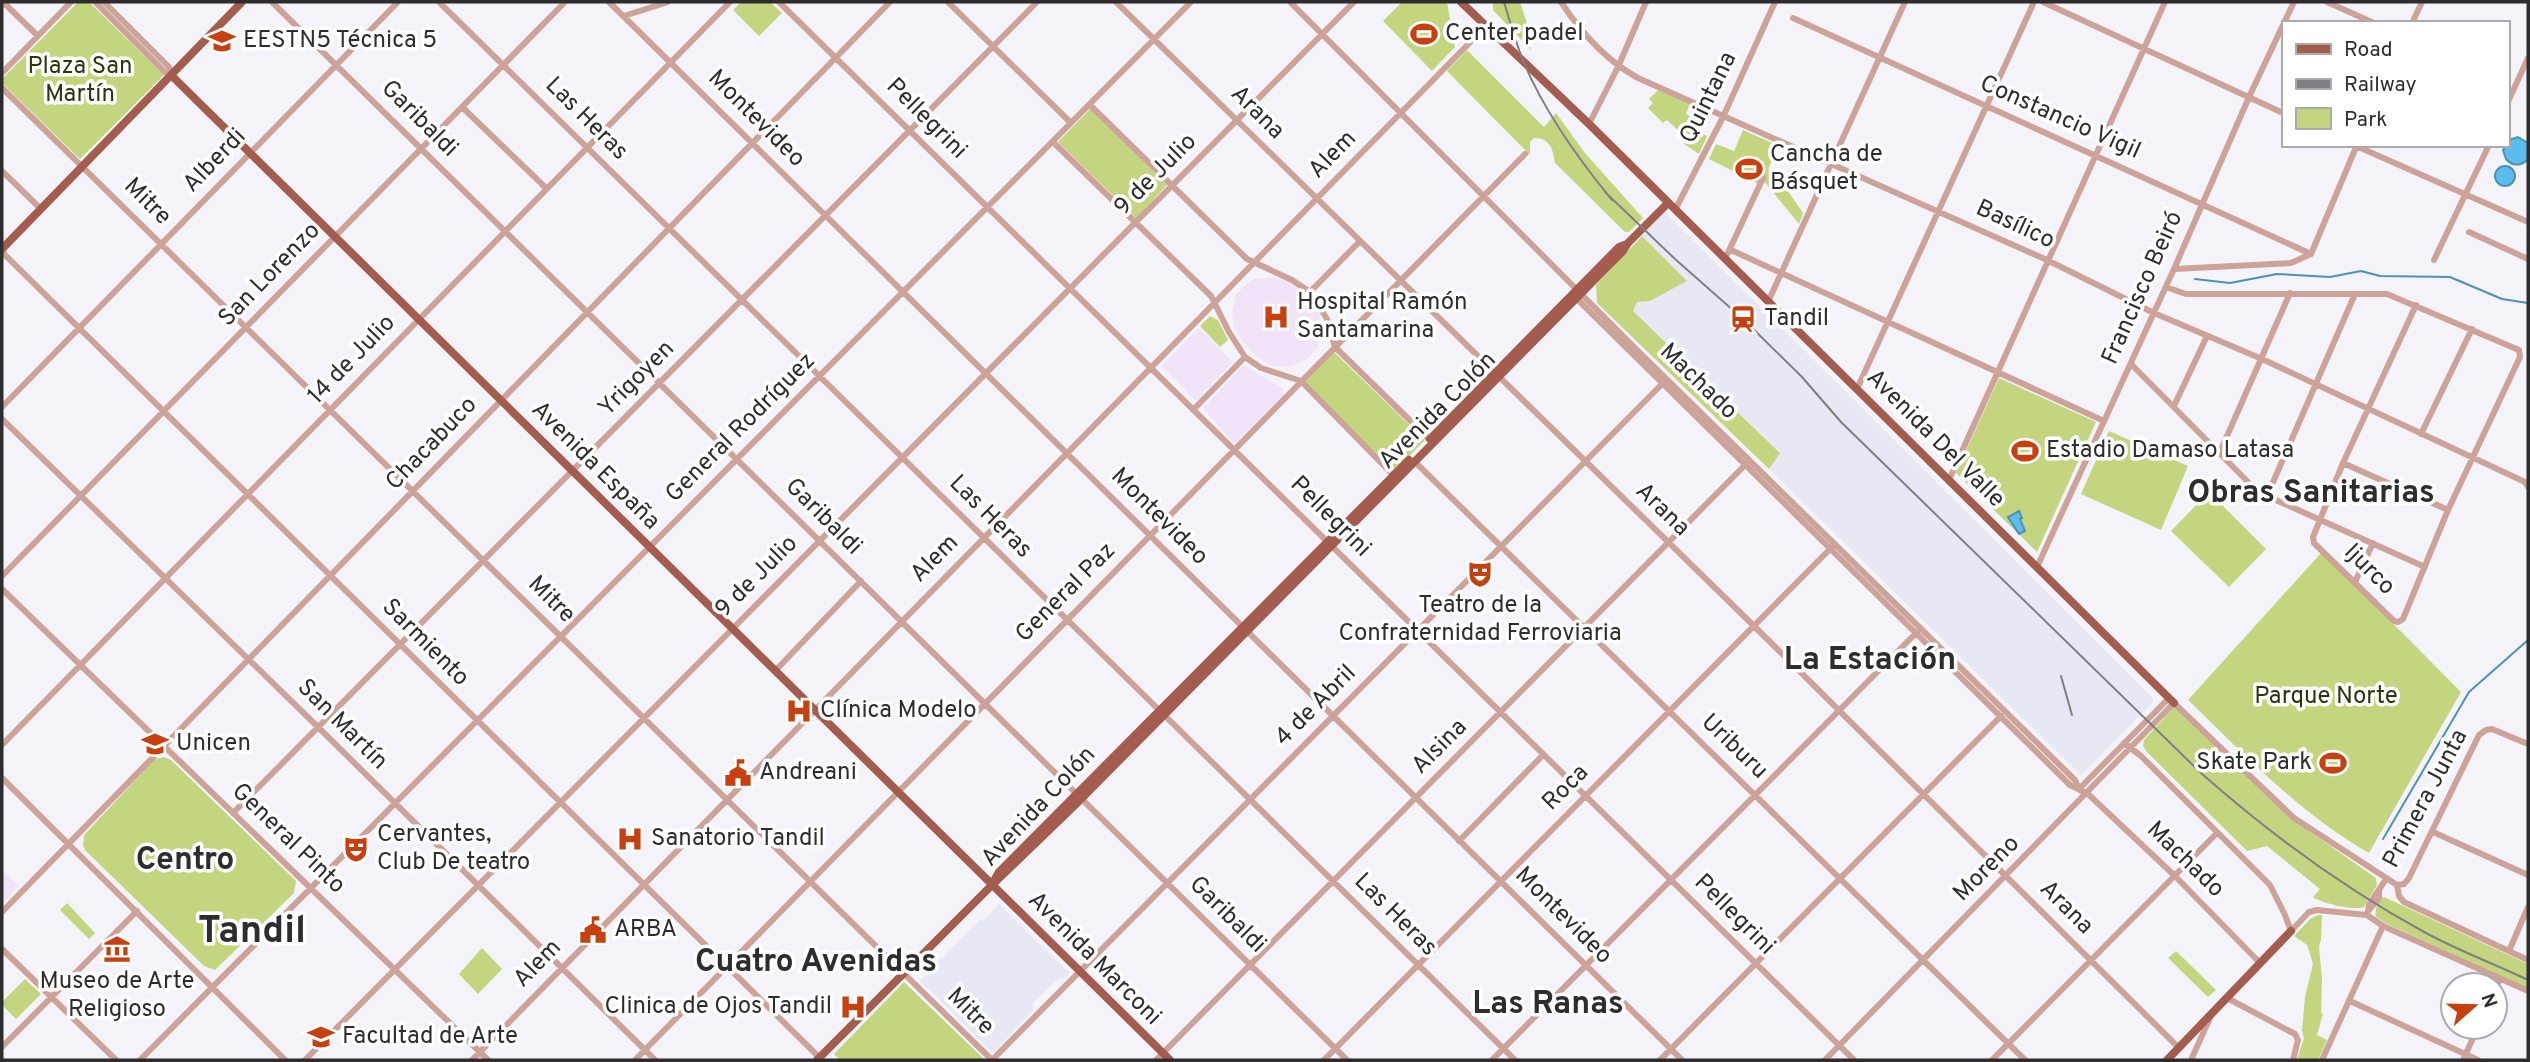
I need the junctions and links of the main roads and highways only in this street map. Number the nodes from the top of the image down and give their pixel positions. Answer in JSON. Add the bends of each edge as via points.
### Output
{"nodes":[{"id":1,"x":242,"y":2,"type":"edge"},
{"id":2,"x":1461,"y":2,"type":"edge"},
{"id":3,"x":171,"y":75,"type":"junction"},
{"id":4,"x":1668,"y":203,"type":"junction"},
{"id":5,"x":2,"y":250,"type":"edge"},
{"id":6,"x":1496,"y":376,"type":"junction"},
{"id":7,"x":1395,"y":478,"type":"junction"},
{"id":8,"x":2172,"y":701,"type":"road end"},
{"id":9,"x":992,"y":885,"type":"junction"},
{"id":10,"x":2291,"y":931,"type":"road end"},
{"id":11,"x":1163,"y":1058,"type":"edge"},
{"id":12,"x":820,"y":1060,"type":"edge"},
{"id":13,"x":2167,"y":1060,"type":"edge"}],
"edges":[{"from":1,"to":3,"type":"main road"},
{"from":2,"to":4,"type":"main road","name":"Avenida Del Valle"},
{"from":3,"to":5,"type":"main road"},
{"from":3,"to":9,"type":"main road","name":"Avenida España"},
{"from":4,"to":6,"type":"main road","name":"Avenida Colón"},
{"from":4,"to":8,"type":"main road","name":"Avenida Del Valle"},
{"from":6,"to":7,"type":"main road","name":"Avenida Colón"},
{"from":6,"to":7,"type":"main road","name":"Avenida Colón"},
{"from":7,"to":9,"type":"main road","name":"Avenida Colón"},
{"from":9,"to":11,"type":"main road","name":"Avenida Marconi"},
{"from":9,"to":12,"type":"main road","name":"Avenida Colón"},
{"from":10,"to":13,"type":"main road"}]}
